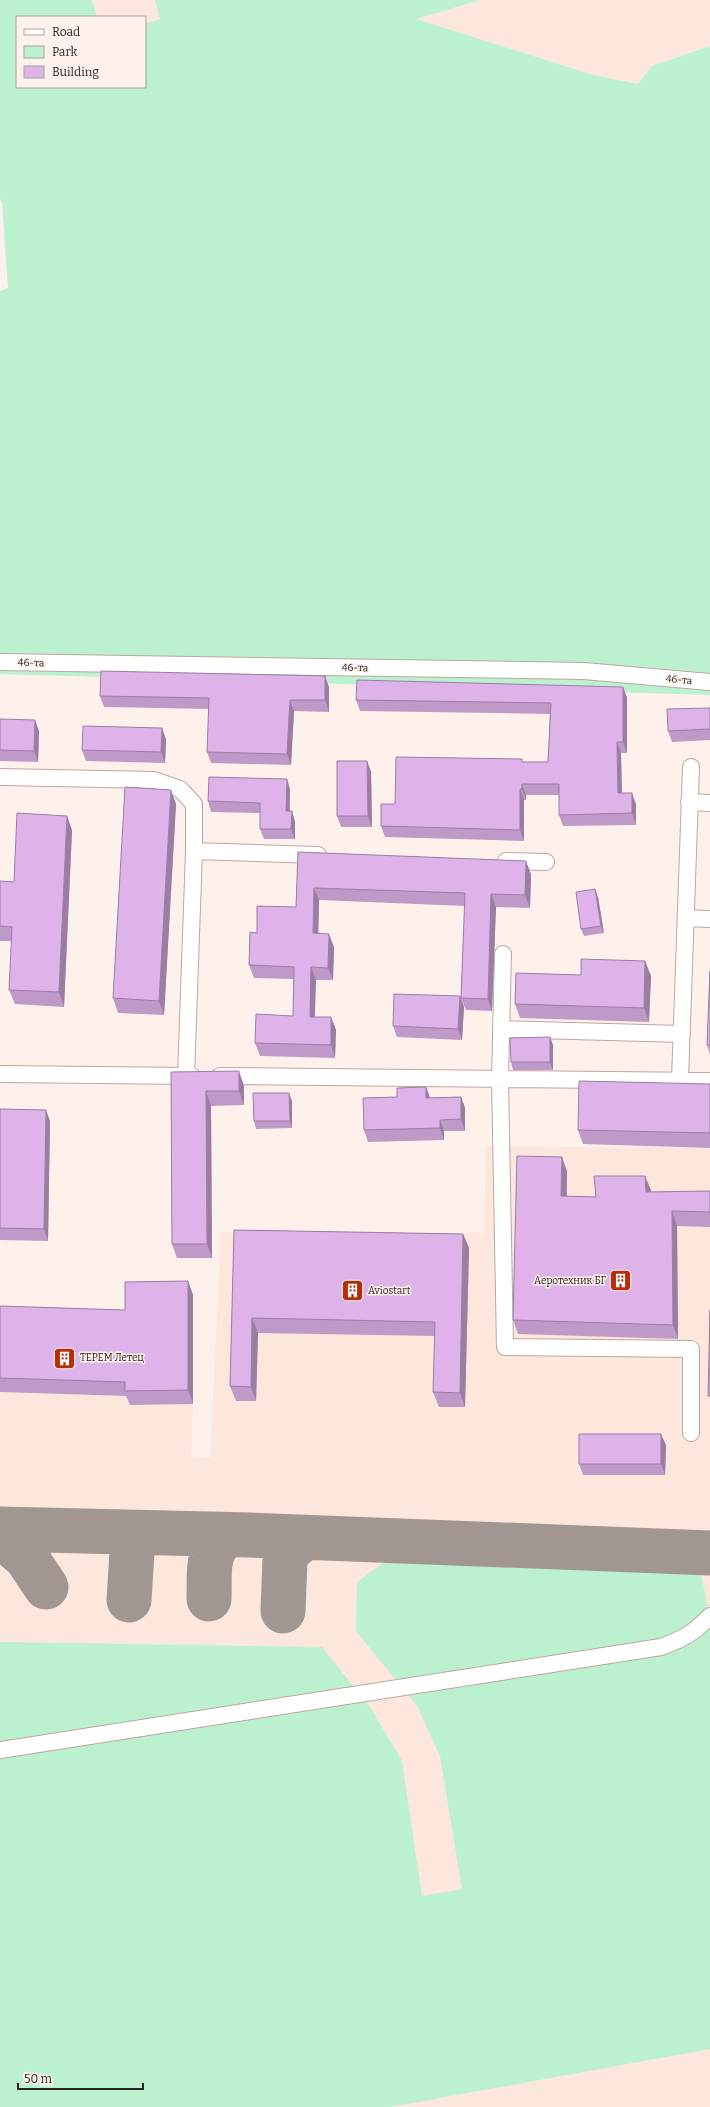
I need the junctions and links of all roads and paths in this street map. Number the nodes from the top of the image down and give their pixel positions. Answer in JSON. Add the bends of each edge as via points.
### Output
{"nodes":[{"id":1,"x":0,"y":662,"type":"edge"},
{"id":2,"x":710,"y":682,"type":"edge"},
{"id":3,"x":690,"y":767,"type":"dead end"},
{"id":4,"x":0,"y":778,"type":"edge"},
{"id":5,"x":690,"y":802,"type":"junction"},
{"id":6,"x":710,"y":803,"type":"edge"},
{"id":7,"x":194,"y":851,"type":"junction"},
{"id":8,"x":335,"y":855,"type":"edge"},
{"id":9,"x":491,"y":860,"type":"edge"},
{"id":10,"x":546,"y":862,"type":"dead end"},
{"id":11,"x":686,"y":918,"type":"junction"},
{"id":12,"x":710,"y":918,"type":"edge"},
{"id":13,"x":503,"y":954,"type":"dead end"},
{"id":14,"x":501,"y":1029,"type":"junction"},
{"id":15,"x":682,"y":1034,"type":"junction"},
{"id":16,"x":0,"y":1074,"type":"edge"},
{"id":17,"x":186,"y":1076,"type":"junction"},
{"id":18,"x":500,"y":1078,"type":"junction"},
{"id":19,"x":680,"y":1080,"type":"junction"},
{"id":20,"x":710,"y":1081,"type":"edge"},
{"id":21,"x":690,"y":1432,"type":"dead end"},
{"id":22,"x":710,"y":1616,"type":"edge"},
{"id":23,"x":0,"y":1750,"type":"edge"}],
"edges":[{"from":1,"to":2,"type":"street","name":"46-та","via":[[584,671]]},
{"from":3,"to":5,"type":"street"},
{"from":4,"to":7,"type":"street","via":[[154,780],[180,789],[194,804]]},
{"from":5,"to":6,"type":"street"},
{"from":5,"to":11,"type":"street"},
{"from":7,"to":8,"type":"street"},
{"from":7,"to":17,"type":"street"},
{"from":9,"to":10,"type":"street"},
{"from":11,"to":12,"type":"street"},
{"from":11,"to":15,"type":"street"},
{"from":13,"to":14,"type":"street"},
{"from":14,"to":15,"type":"street"},
{"from":14,"to":18,"type":"street"},
{"from":15,"to":19,"type":"street"},
{"from":16,"to":17,"type":"street"},
{"from":17,"to":18,"type":"street"},
{"from":18,"to":19,"type":"street"},
{"from":18,"to":21,"type":"street","via":[[505,1346],[691,1349]]},
{"from":19,"to":20,"type":"street"},
{"from":22,"to":23,"type":"street","via":[[697,1630],[681,1640],[661,1647]]}]}
